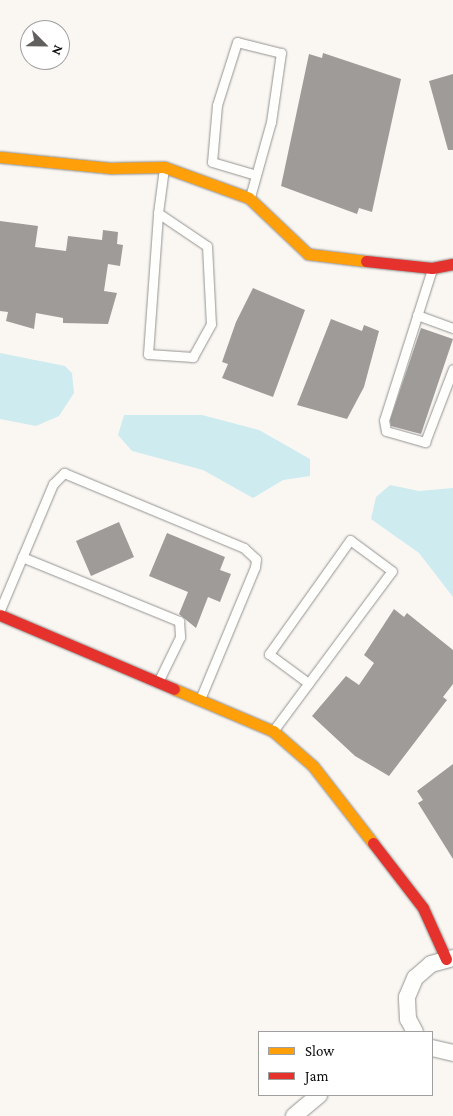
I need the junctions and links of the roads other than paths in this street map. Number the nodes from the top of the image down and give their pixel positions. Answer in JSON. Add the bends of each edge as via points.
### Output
{"nodes":[{"id":1,"x":0,"y":157,"type":"edge"},
{"id":2,"x":164,"y":167,"type":"junction"},
{"id":3,"x":253,"y":174,"type":"junction"},
{"id":4,"x":250,"y":198,"type":"junction"},
{"id":5,"x":158,"y":213,"type":"junction"},
{"id":6,"x":453,"y":264,"type":"edge"},
{"id":7,"x":432,"y":268,"type":"junction"},
{"id":8,"x":417,"y":315,"type":"junction"},
{"id":9,"x":453,"y":328,"type":"edge"},
{"id":10,"x":453,"y":369,"type":"edge"},
{"id":11,"x":22,"y":557,"type":"junction"},
{"id":12,"x":0,"y":610,"type":"edge"},
{"id":13,"x":0,"y":615,"type":"edge"},
{"id":14,"x":159,"y":680,"type":"junction"},
{"id":15,"x":308,"y":683,"type":"junction"},
{"id":16,"x":201,"y":697,"type":"junction"},
{"id":17,"x":272,"y":731,"type":"junction"},
{"id":18,"x":449,"y":959,"type":"edge"},
{"id":19,"x":409,"y":1030,"type":"edge"},
{"id":20,"x":433,"y":1048,"type":"edge"},
{"id":21,"x":453,"y":1053,"type":"edge"},
{"id":22,"x":318,"y":1096,"type":"edge"},
{"id":23,"x":294,"y":1116,"type":"edge"}],
"edges":[{"from":1,"to":2,"type":"street","via":[[111,168]]},
{"from":2,"to":4,"type":"street"},
{"from":2,"to":5,"type":"lane"},
{"from":3,"to":3,"type":"lane","via":[[271,122],[281,54],[237,42],[217,106],[212,162]]},
{"from":3,"to":4,"type":"lane"},
{"from":4,"to":7,"type":"street","via":[[308,254]]},
{"from":5,"to":5,"type":"lane","via":[[148,354],[193,357],[211,324],[207,246]]},
{"from":6,"to":7,"type":"street"},
{"from":7,"to":8,"type":"lane"},
{"from":8,"to":9,"type":"lane"},
{"from":8,"to":10,"type":"lane","via":[[384,420],[386,431],[425,442]]},
{"from":11,"to":12,"type":"lane"},
{"from":11,"to":14,"type":"lane","via":[[179,621],[180,636]]},
{"from":11,"to":16,"type":"lane","via":[[52,484],[64,473],[251,552],[255,568]]},
{"from":13,"to":14,"type":"street"},
{"from":14,"to":16,"type":"street"},
{"from":15,"to":15,"type":"lane","via":[[392,571],[350,540],[269,654]]},
{"from":15,"to":17,"type":"lane"},
{"from":16,"to":17,"type":"street"},
{"from":17,"to":18,"type":"street","via":[[313,766],[423,908]]},
{"from":18,"to":19,"type":"street","via":[[431,964],[415,978],[407,997]]},
{"from":20,"to":21,"type":"street"},
{"from":22,"to":23,"type":"street"}]}
